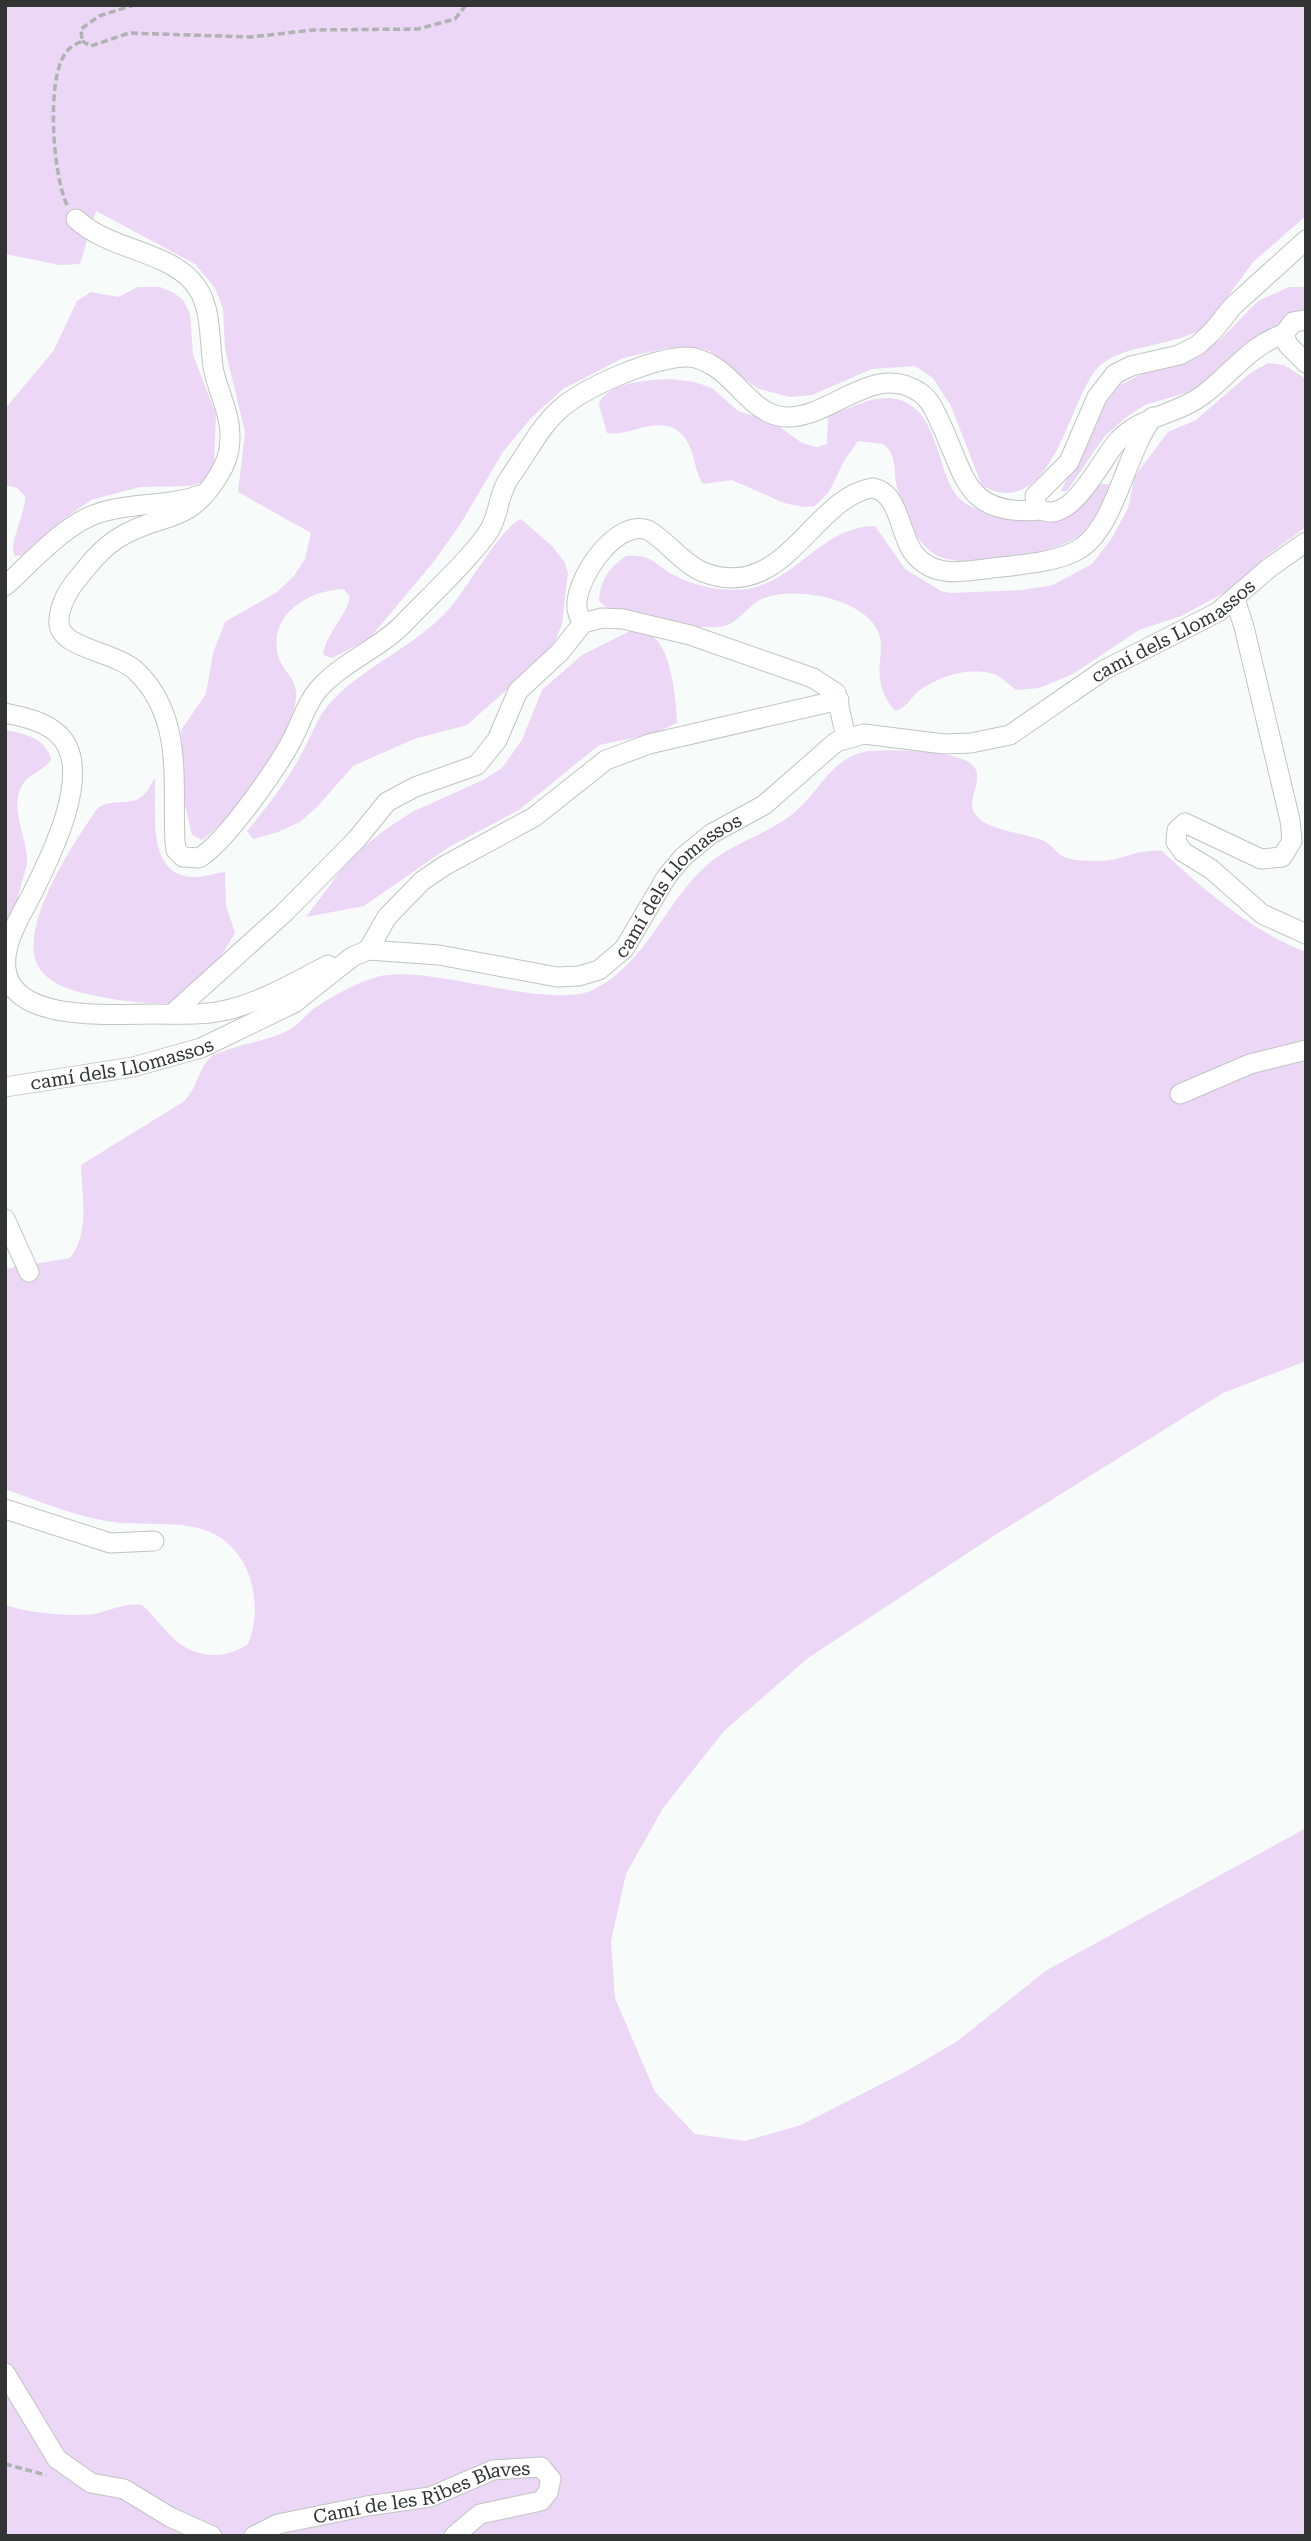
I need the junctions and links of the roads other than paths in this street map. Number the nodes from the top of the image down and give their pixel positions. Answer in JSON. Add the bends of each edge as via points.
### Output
{"nodes":[{"id":1,"x":76,"y":219,"type":"road end"},
{"id":2,"x":1306,"y":240,"type":"edge"},
{"id":3,"x":1306,"y":320,"type":"edge"},
{"id":4,"x":1284,"y":334,"type":"junction"},
{"id":5,"x":1306,"y":363,"type":"edge"},
{"id":6,"x":1153,"y":416,"type":"junction"},
{"id":7,"x":208,"y":492,"type":"junction"},
{"id":8,"x":1041,"y":510,"type":"junction"},
{"id":9,"x":1306,"y":542,"type":"edge"},
{"id":10,"x":5,"y":586,"type":"edge"},
{"id":11,"x":1235,"y":598,"type":"junction"},
{"id":12,"x":583,"y":623,"type":"junction"},
{"id":13,"x":839,"y":700,"type":"junction"},
{"id":14,"x":5,"y":713,"type":"edge"},
{"id":15,"x":846,"y":738,"type":"junction"},
{"id":16,"x":1306,"y":934,"type":"edge"},
{"id":17,"x":360,"y":953,"type":"junction"},
{"id":18,"x":173,"y":1014,"type":"junction"},
{"id":19,"x":1306,"y":1050,"type":"edge"},
{"id":20,"x":5,"y":1087,"type":"edge"},
{"id":21,"x":1180,"y":1094,"type":"dead end"},
{"id":22,"x":5,"y":1219,"type":"edge"},
{"id":23,"x":29,"y":1272,"type":"dead end"},
{"id":24,"x":5,"y":1509,"type":"edge"},
{"id":25,"x":154,"y":1541,"type":"dead end"},
{"id":26,"x":5,"y":2373,"type":"edge"},
{"id":27,"x":212,"y":2536,"type":"edge"},
{"id":28,"x":254,"y":2536,"type":"edge"},
{"id":29,"x":454,"y":2536,"type":"edge"}],
"edges":[{"from":1,"to":7,"type":"street","via":[[102,238],[181,271],[202,297],[230,438],[225,464]]},
{"from":2,"to":8,"type":"street","via":[[1233,306],[1198,345],[1180,355],[1115,374],[1097,397],[1069,463],[1035,496]]},
{"from":3,"to":4,"type":"street","via":[[1293,322]]},
{"from":4,"to":5,"type":"street"},
{"from":4,"to":6,"type":"street","via":[[1255,349],[1197,399]]},
{"from":6,"to":8,"type":"street","via":[[1122,437],[1068,507]]},
{"from":6,"to":12,"type":"street","via":[[1132,450],[1101,527],[1073,552],[970,571],[938,570],[914,555],[890,500],[872,488],[837,506],[786,556],[747,574],[705,573],[648,530],[622,532],[603,550],[580,589],[577,610]]},
{"from":7,"to":8,"type":"street","via":[[188,511],[126,533],[104,549],[66,595],[59,622],[66,639],[130,665],[164,708],[172,738],[176,850],[190,859],[205,854],[240,814],[285,752],[320,689],[393,635],[478,544],[495,520],[504,485],[551,417],[586,390],[615,377],[680,358],[698,359],[722,372],[768,413],[787,418],[817,412],[866,388],[906,385],[931,404],[959,472],[976,497],[1000,508]]},
{"from":7,"to":10,"type":"street","via":[[92,516]]},
{"from":9,"to":11,"type":"street","name":"camí dels Llomassos"},
{"from":11,"to":15,"type":"street","name":"camí dels Llomassos","via":[[1197,624],[1104,670],[1010,735],[944,744],[873,734]]},
{"from":11,"to":16,"type":"street","via":[[1292,841],[1282,857],[1261,859],[1185,823],[1177,830],[1176,842],[1262,914]]},
{"from":12,"to":13,"type":"street","via":[[623,619],[727,646],[813,678],[833,689]]},
{"from":12,"to":18,"type":"street","via":[[518,691],[497,740],[477,765],[387,802],[285,912]]},
{"from":13,"to":15,"type":"street"},
{"from":13,"to":17,"type":"street","via":[[649,744],[606,760],[544,810],[422,881]]},
{"from":14,"to":18,"type":"street","via":[[53,730],[66,745],[73,768],[59,831],[8,944],[5,967],[10,982],[25,998],[72,1013]]},
{"from":15,"to":17,"type":"street","name":"camí dels Llomassos","via":[[827,749],[764,805],[705,838],[683,856],[624,949],[599,970],[557,977],[439,955]]},
{"from":17,"to":18,"type":"street","via":[[240,1007]]},
{"from":17,"to":20,"type":"street","name":"camí dels Llomassos","via":[[293,1003],[201,1048],[144,1065]]},
{"from":19,"to":21,"type":"street","via":[[1250,1064]]},
{"from":22,"to":23,"type":"street"},
{"from":24,"to":25,"type":"street","via":[[110,1543]]},
{"from":26,"to":27,"type":"street","via":[[57,2459],[91,2483],[124,2489]]},
{"from":28,"to":29,"type":"street","name":"Camí de les Ribes Blaves","via":[[278,2524],[430,2497],[493,2470],[541,2467],[551,2479],[541,2501],[480,2514]]}]}
